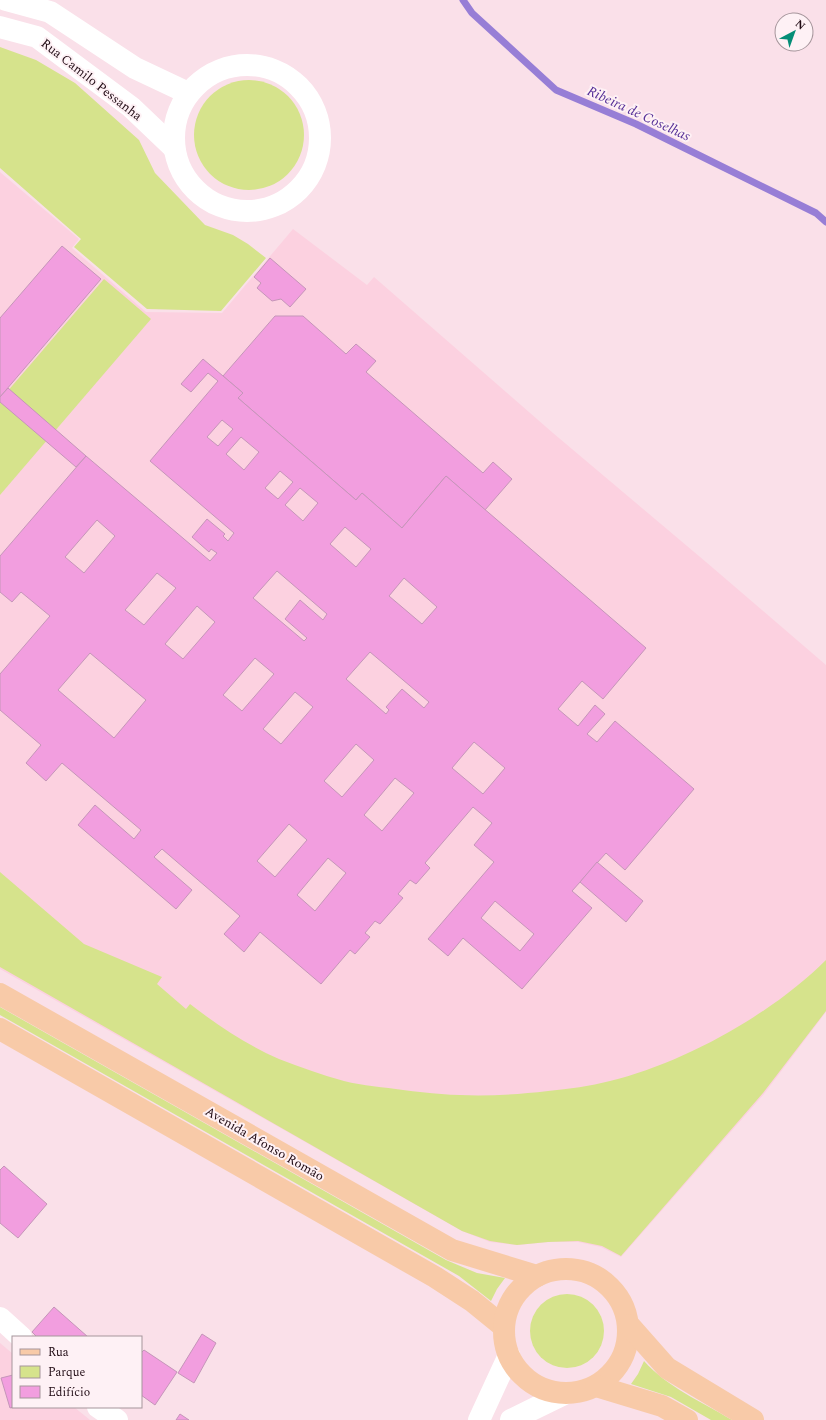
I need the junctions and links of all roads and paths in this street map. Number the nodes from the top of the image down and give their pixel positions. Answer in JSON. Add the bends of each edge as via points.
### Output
{"nodes":[{"id":1,"x":6,"y":0,"type":"edge"},
{"id":2,"x":0,"y":27,"type":"edge"},
{"id":3,"x":188,"y":93,"type":"junction"},
{"id":4,"x":174,"y":148,"type":"junction"},
{"id":5,"x":0,"y":994,"type":"edge"},
{"id":6,"x":0,"y":1029,"type":"edge"},
{"id":7,"x":537,"y":1276,"type":"junction"},
{"id":8,"x":0,"y":1318,"type":"edge"},
{"id":9,"x":629,"y":1325,"type":"junction"},
{"id":10,"x":504,"y":1327,"type":"junction"},
{"id":11,"x":20,"y":1336,"type":"edge"},
{"id":12,"x":509,"y":1355,"type":"junction"},
{"id":13,"x":596,"y":1386,"type":"junction"},
{"id":14,"x":564,"y":1394,"type":"junction"},
{"id":15,"x":99,"y":1408,"type":"edge"},
{"id":16,"x":116,"y":1420,"type":"edge"},
{"id":17,"x":479,"y":1420,"type":"edge"},
{"id":18,"x":512,"y":1420,"type":"edge"},
{"id":19,"x":687,"y":1420,"type":"edge"},
{"id":20,"x":753,"y":1420,"type":"edge"}],
"edges":[{"from":1,"to":3,"type":"street","via":[[50,12],[135,68]]},
{"from":2,"to":4,"type":"street","name":"Rua Camilo Pessanha","via":[[37,37],[131,107]]},
{"from":3,"to":4,"type":"street","via":[[178,110]]},
{"from":3,"to":4,"type":"street","via":[[206,76],[228,66],[253,64],[277,70],[298,84],[312,104],[320,127],[320,152],[311,175],[295,194],[274,207],[250,212],[228,209],[208,201],[192,187],[180,169]]},
{"from":5,"to":7,"type":"main road","name":"Avenida Afonso Romão","via":[[452,1250]]},
{"from":6,"to":10,"type":"main road","via":[[435,1277],[472,1301]]},
{"from":7,"to":9,"type":"main road","via":[[556,1269],[576,1269],[596,1276],[612,1288],[623,1305]]},
{"from":7,"to":10,"type":"main road","via":[[513,1297]]},
{"from":8,"to":11,"type":"street"},
{"from":9,"to":13,"type":"main road","via":[[628,1343],[622,1361],[611,1376]]},
{"from":9,"to":20,"type":"main road","via":[[667,1368]]},
{"from":10,"to":12,"type":"main road","via":[[505,1344]]},
{"from":12,"to":14,"type":"main road","via":[[521,1374],[534,1384],[548,1391]]},
{"from":12,"to":17,"type":"street"},
{"from":13,"to":14,"type":"main road","via":[[581,1392]]},
{"from":13,"to":19,"type":"main road","via":[[662,1406]]},
{"from":14,"to":18,"type":"street"},
{"from":15,"to":16,"type":"street"}]}
